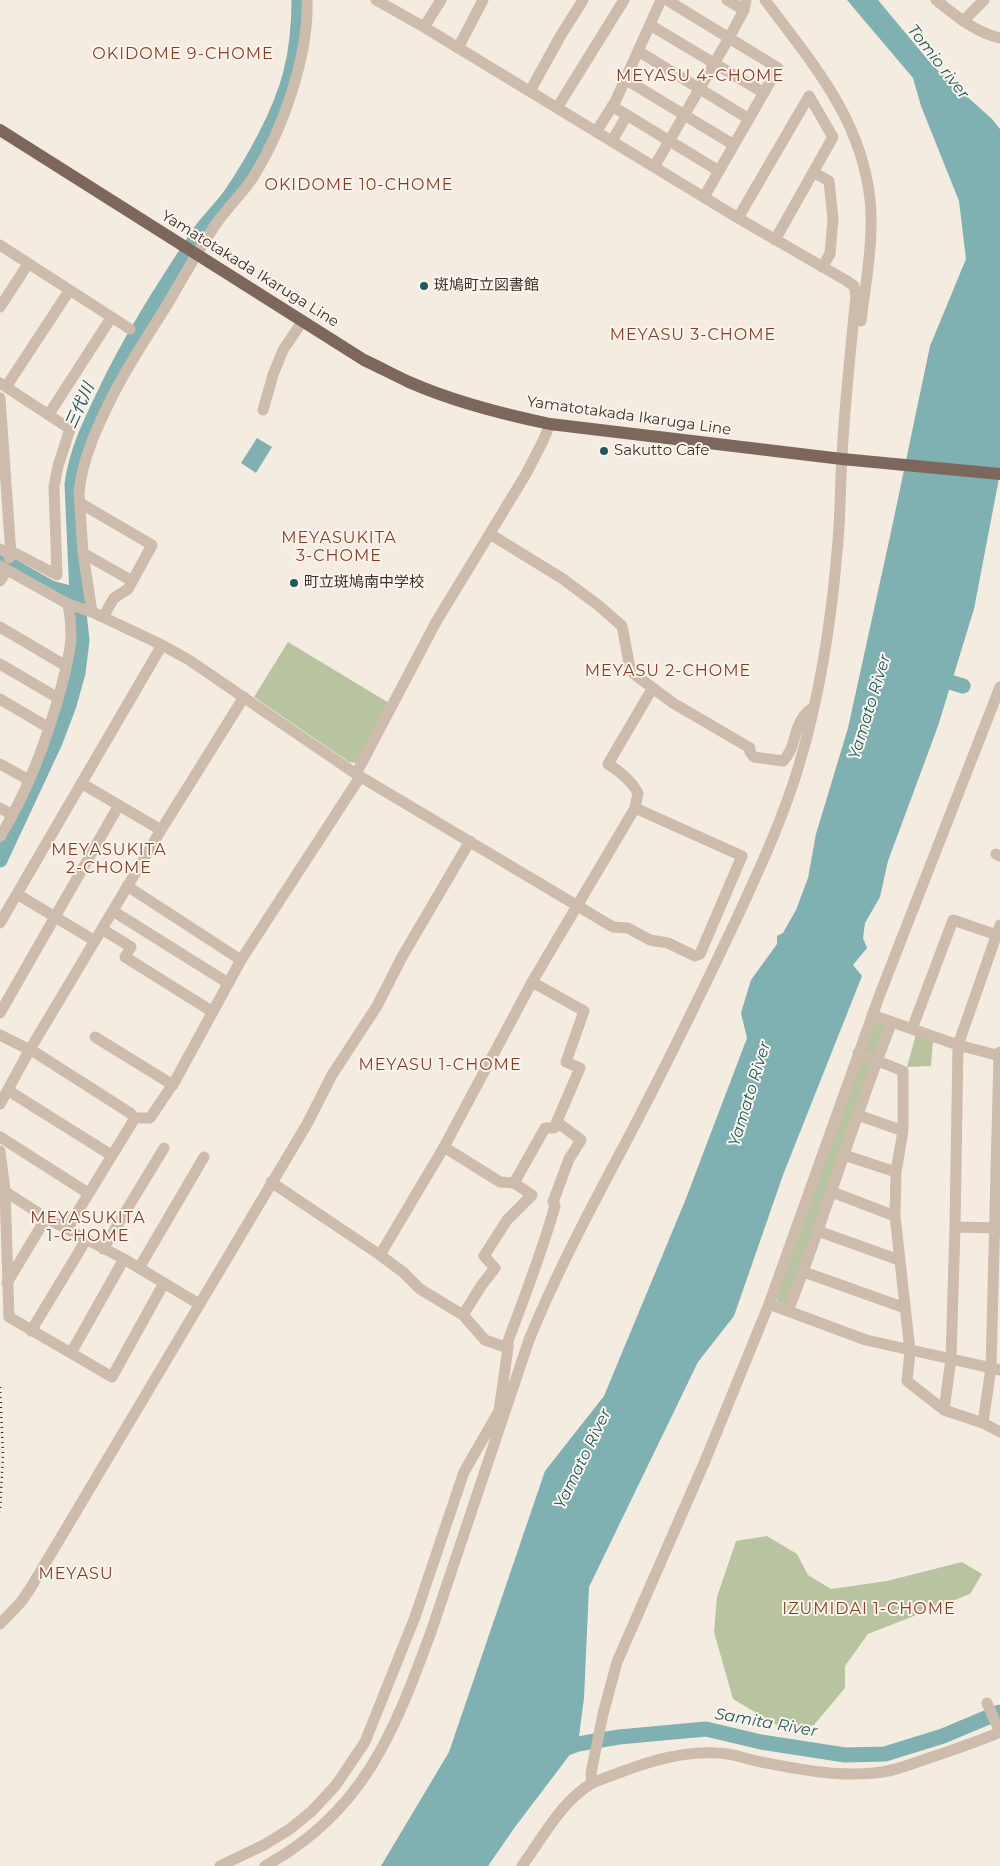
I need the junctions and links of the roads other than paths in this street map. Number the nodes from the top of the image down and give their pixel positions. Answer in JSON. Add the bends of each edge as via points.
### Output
{"nodes":[{"id":1,"x":307,"y":0,"type":"edge"},
{"id":2,"x":376,"y":0,"type":"edge"},
{"id":3,"x":441,"y":0,"type":"edge"},
{"id":4,"x":483,"y":0,"type":"edge"},
{"id":5,"x":583,"y":0,"type":"edge"},
{"id":6,"x":624,"y":0,"type":"edge"},
{"id":7,"x":661,"y":0,"type":"edge"},
{"id":8,"x":667,"y":0,"type":"edge"},
{"id":9,"x":727,"y":0,"type":"edge"},
{"id":10,"x":765,"y":0,"type":"edge"},
{"id":11,"x":936,"y":0,"type":"edge"},
{"id":12,"x":984,"y":0,"type":"edge"},
{"id":13,"x":394,"y":5,"type":"edge"},
{"id":14,"x":745,"y":5,"type":"edge"},
{"id":15,"x":963,"y":21,"type":"junction"},
{"id":16,"x":650,"y":25,"type":"junction"},
{"id":17,"x":424,"y":27,"type":"junction"},
{"id":18,"x":730,"y":38,"type":"junction"},
{"id":19,"x":1000,"y":38,"type":"edge"},
{"id":20,"x":458,"y":48,"type":"junction"},
{"id":21,"x":638,"y":51,"type":"junction"},
{"id":22,"x":714,"y":63,"type":"junction"},
{"id":23,"x":625,"y":79,"type":"junction"},
{"id":24,"x":700,"y":89,"type":"junction"},
{"id":25,"x":530,"y":92,"type":"junction"},
{"id":26,"x":764,"y":93,"type":"junction"},
{"id":27,"x":612,"y":106,"type":"junction"},
{"id":28,"x":557,"y":108,"type":"junction"},
{"id":29,"x":627,"y":115,"type":"junction"},
{"id":30,"x":684,"y":115,"type":"junction"},
{"id":31,"x":749,"y":119,"type":"junction"},
{"id":32,"x":0,"y":130,"type":"edge"},
{"id":33,"x":596,"y":132,"type":"junction"},
{"id":34,"x":669,"y":141,"type":"junction"},
{"id":35,"x":612,"y":142,"type":"junction"},
{"id":36,"x":734,"y":145,"type":"junction"},
{"id":37,"x":654,"y":167,"type":"junction"},
{"id":38,"x":719,"y":171,"type":"junction"},
{"id":39,"x":813,"y":172,"type":"junction"},
{"id":40,"x":704,"y":197,"type":"junction"},
{"id":41,"x":738,"y":218,"type":"junction"},
{"id":42,"x":775,"y":240,"type":"junction"},
{"id":43,"x":0,"y":245,"type":"edge"},
{"id":44,"x":196,"y":254,"type":"junction"},
{"id":45,"x":28,"y":264,"type":"junction"},
{"id":46,"x":822,"y":267,"type":"junction"},
{"id":47,"x":69,"y":290,"type":"junction"},
{"id":48,"x":0,"y":307,"type":"edge"},
{"id":49,"x":111,"y":318,"type":"junction"},
{"id":50,"x":302,"y":322,"type":"junction"},
{"id":51,"x":130,"y":329,"type":"dead end"},
{"id":52,"x":3,"y":385,"type":"edge"},
{"id":53,"x":0,"y":398,"type":"edge"},
{"id":54,"x":263,"y":410,"type":"dead end"},
{"id":55,"x":49,"y":414,"type":"junction"},
{"id":56,"x":550,"y":424,"type":"junction"},
{"id":57,"x":843,"y":443,"type":"junction"},
{"id":58,"x":842,"y":459,"type":"junction"},
{"id":59,"x":1000,"y":474,"type":"edge"},
{"id":60,"x":80,"y":503,"type":"junction"},
{"id":61,"x":490,"y":534,"type":"junction"},
{"id":62,"x":0,"y":549,"type":"edge"},
{"id":63,"x":84,"y":553,"type":"junction"},
{"id":64,"x":11,"y":555,"type":"junction"},
{"id":65,"x":3,"y":568,"type":"edge"},
{"id":66,"x":0,"y":581,"type":"edge"},
{"id":67,"x":132,"y":581,"type":"junction"},
{"id":68,"x":68,"y":604,"type":"junction"},
{"id":69,"x":92,"y":612,"type":"junction"},
{"id":70,"x":103,"y":617,"type":"junction"},
{"id":71,"x":0,"y":627,"type":"edge"},
{"id":72,"x":162,"y":645,"type":"junction"},
{"id":73,"x":0,"y":664,"type":"edge"},
{"id":74,"x":66,"y":666,"type":"junction"},
{"id":75,"x":1000,"y":687,"type":"edge"},
{"id":76,"x":652,"y":689,"type":"junction"},
{"id":77,"x":244,"y":697,"type":"junction"},
{"id":78,"x":58,"y":698,"type":"junction"},
{"id":79,"x":0,"y":699,"type":"edge"},
{"id":80,"x":814,"y":707,"type":"junction"},
{"id":81,"x":49,"y":728,"type":"junction"},
{"id":82,"x":0,"y":764,"type":"edge"},
{"id":83,"x":358,"y":775,"type":"junction"},
{"id":84,"x":29,"y":780,"type":"junction"},
{"id":85,"x":81,"y":783,"type":"junction"},
{"id":86,"x":119,"y":805,"type":"junction"},
{"id":87,"x":0,"y":808,"type":"edge"},
{"id":88,"x":635,"y":808,"type":"junction"},
{"id":89,"x":12,"y":815,"type":"junction"},
{"id":90,"x":161,"y":830,"type":"junction"},
{"id":91,"x":0,"y":837,"type":"edge"},
{"id":92,"x":470,"y":841,"type":"junction"},
{"id":93,"x":127,"y":886,"type":"junction"},
{"id":94,"x":17,"y":894,"type":"junction"},
{"id":95,"x":577,"y":906,"type":"junction"},
{"id":96,"x":113,"y":910,"type":"junction"},
{"id":97,"x":54,"y":916,"type":"junction"},
{"id":98,"x":0,"y":923,"type":"edge"},
{"id":99,"x":102,"y":929,"type":"junction"},
{"id":100,"x":999,"y":932,"type":"edge"},
{"id":101,"x":95,"y":941,"type":"junction"},
{"id":102,"x":241,"y":960,"type":"junction"},
{"id":103,"x":532,"y":982,"type":"junction"},
{"id":104,"x":228,"y":983,"type":"junction"},
{"id":105,"x":213,"y":1012,"type":"junction"},
{"id":106,"x":0,"y":1013,"type":"edge"},
{"id":107,"x":872,"y":1014,"type":"junction"},
{"id":108,"x":892,"y":1022,"type":"junction"},
{"id":109,"x":912,"y":1029,"type":"junction"},
{"id":110,"x":0,"y":1034,"type":"edge"},
{"id":111,"x":95,"y":1037,"type":"dead end"},
{"id":112,"x":958,"y":1045,"type":"junction"},
{"id":113,"x":29,"y":1051,"type":"junction"},
{"id":114,"x":858,"y":1053,"type":"junction"},
{"id":115,"x":1000,"y":1055,"type":"edge"},
{"id":116,"x":877,"y":1060,"type":"junction"},
{"id":117,"x":173,"y":1085,"type":"junction"},
{"id":118,"x":8,"y":1090,"type":"junction"},
{"id":119,"x":0,"y":1104,"type":"edge"},
{"id":120,"x":858,"y":1115,"type":"junction"},
{"id":121,"x":135,"y":1118,"type":"junction"},
{"id":122,"x":557,"y":1122,"type":"junction"},
{"id":123,"x":903,"y":1131,"type":"junction"},
{"id":124,"x":0,"y":1136,"type":"edge"},
{"id":125,"x":444,"y":1147,"type":"junction"},
{"id":126,"x":164,"y":1148,"type":"dead end"},
{"id":127,"x":0,"y":1151,"type":"edge"},
{"id":128,"x":844,"y":1154,"type":"junction"},
{"id":129,"x":111,"y":1155,"type":"junction"},
{"id":130,"x":204,"y":1157,"type":"dead end"},
{"id":131,"x":896,"y":1172,"type":"junction"},
{"id":132,"x":271,"y":1182,"type":"junction"},
{"id":133,"x":514,"y":1183,"type":"junction"},
{"id":134,"x":2,"y":1189,"type":"edge"},
{"id":135,"x":832,"y":1192,"type":"junction"},
{"id":136,"x":88,"y":1193,"type":"junction"},
{"id":137,"x":895,"y":1216,"type":"junction"},
{"id":138,"x":46,"y":1218,"type":"junction"},
{"id":139,"x":955,"y":1227,"type":"junction"},
{"id":140,"x":997,"y":1228,"type":"edge"},
{"id":141,"x":67,"y":1229,"type":"junction"},
{"id":142,"x":818,"y":1231,"type":"junction"},
{"id":143,"x":86,"y":1240,"type":"junction"},
{"id":144,"x":103,"y":1249,"type":"junction"},
{"id":145,"x":380,"y":1255,"type":"junction"},
{"id":146,"x":124,"y":1259,"type":"junction"},
{"id":147,"x":899,"y":1260,"type":"junction"},
{"id":148,"x":138,"y":1268,"type":"junction"},
{"id":149,"x":804,"y":1272,"type":"junction"},
{"id":150,"x":7,"y":1283,"type":"junction"},
{"id":151,"x":164,"y":1283,"type":"junction"},
{"id":152,"x":199,"y":1304,"type":"junction"},
{"id":153,"x":769,"y":1304,"type":"junction"},
{"id":154,"x":905,"y":1308,"type":"junction"},
{"id":155,"x":788,"y":1311,"type":"junction"},
{"id":156,"x":464,"y":1315,"type":"junction"},
{"id":157,"x":31,"y":1331,"type":"junction"},
{"id":158,"x":508,"y":1348,"type":"junction"},
{"id":159,"x":910,"y":1351,"type":"junction"},
{"id":160,"x":71,"y":1353,"type":"junction"},
{"id":161,"x":951,"y":1359,"type":"junction"},
{"id":162,"x":996,"y":1369,"type":"edge"},
{"id":163,"x":944,"y":1410,"type":"junction"},
{"id":164,"x":502,"y":1412,"type":"junction"},
{"id":165,"x":983,"y":1423,"type":"junction"},
{"id":166,"x":1000,"y":1432,"type":"edge"},
{"id":167,"x":0,"y":1624,"type":"edge"},
{"id":168,"x":987,"y":1703,"type":"dead end"},
{"id":169,"x":999,"y":1731,"type":"edge"},
{"id":170,"x":592,"y":1783,"type":"junction"},
{"id":171,"x":220,"y":1866,"type":"edge"},
{"id":172,"x":265,"y":1866,"type":"edge"},
{"id":173,"x":522,"y":1866,"type":"edge"}],
"edges":[{"from":1,"to":44,"type":"street","via":[[298,70],[284,114],[242,194],[217,222]]},
{"from":2,"to":13,"type":"street"},
{"from":3,"to":17,"type":"street"},
{"from":4,"to":20,"type":"street"},
{"from":5,"to":25,"type":"street"},
{"from":6,"to":28,"type":"street"},
{"from":7,"to":16,"type":"street"},
{"from":8,"to":18,"type":"street"},
{"from":9,"to":14,"type":"street"},
{"from":10,"to":57,"type":"street","via":[[817,69],[843,110],[856,142],[870,200],[870,232],[852,396]]},
{"from":11,"to":15,"type":"street"},
{"from":12,"to":15,"type":"street"},
{"from":13,"to":17,"type":"street"},
{"from":14,"to":18,"type":"street"},
{"from":15,"to":19,"type":"street"},
{"from":16,"to":21,"type":"street"},
{"from":16,"to":22,"type":"street"},
{"from":17,"to":20,"type":"street"},
{"from":18,"to":22,"type":"street"},
{"from":18,"to":26,"type":"street","via":[[778,68]]},
{"from":20,"to":25,"type":"street"},
{"from":21,"to":23,"type":"street"},
{"from":21,"to":24,"type":"street"},
{"from":22,"to":24,"type":"street"},
{"from":22,"to":26,"type":"street"},
{"from":23,"to":27,"type":"street"},
{"from":23,"to":30,"type":"street"},
{"from":24,"to":30,"type":"street"},
{"from":24,"to":31,"type":"street"},
{"from":25,"to":28,"type":"street"},
{"from":26,"to":31,"type":"street"},
{"from":27,"to":29,"type":"street"},
{"from":27,"to":33,"type":"street"},
{"from":28,"to":33,"type":"street"},
{"from":29,"to":34,"type":"street"},
{"from":29,"to":35,"type":"street"},
{"from":30,"to":34,"type":"street"},
{"from":30,"to":36,"type":"street"},
{"from":31,"to":36,"type":"street"},
{"from":32,"to":44,"type":"main road","name":"Yamatotakada Ikaruga Line"},
{"from":33,"to":35,"type":"street"},
{"from":34,"to":37,"type":"street"},
{"from":34,"to":38,"type":"street"},
{"from":35,"to":37,"type":"street"},
{"from":36,"to":38,"type":"street"},
{"from":37,"to":40,"type":"street"},
{"from":38,"to":40,"type":"street"},
{"from":39,"to":41,"type":"street","via":[[833,137],[810,96]]},
{"from":39,"to":42,"type":"street"},
{"from":39,"to":46,"type":"street","via":[[829,181],[833,219],[830,254]]},
{"from":40,"to":41,"type":"street"},
{"from":41,"to":42,"type":"street"},
{"from":42,"to":46,"type":"street"},
{"from":43,"to":45,"type":"street"},
{"from":44,"to":50,"type":"main road","name":"Yamatotakada Ikaruga Line"},
{"from":44,"to":60,"type":"street","via":[[108,406],[82,475]]},
{"from":45,"to":47,"type":"street"},
{"from":45,"to":48,"type":"street"},
{"from":46,"to":57,"type":"street","via":[[854,286],[856,296]]},
{"from":47,"to":49,"type":"street"},
{"from":47,"to":52,"type":"street"},
{"from":49,"to":51,"type":"street"},
{"from":49,"to":55,"type":"street"},
{"from":50,"to":54,"type":"street","via":[[283,350]]},
{"from":50,"to":56,"type":"main road","name":"Yamatotakada Ikaruga Line","via":[[364,360],[411,382],[503,414]]},
{"from":52,"to":55,"type":"street"},
{"from":53,"to":64,"type":"street"},
{"from":55,"to":64,"type":"street","via":[[70,429],[54,487],[57,576],[15,553]]},
{"from":56,"to":58,"type":"main road","name":"Yamatotakada Ikaruga Line"},
{"from":56,"to":61,"type":"street"},
{"from":57,"to":58,"type":"street"},
{"from":58,"to":59,"type":"main road","name":"Yamatotakada Ikaruga Line"},
{"from":58,"to":80,"type":"street","via":[[838,550],[822,676]]},
{"from":60,"to":63,"type":"street"},
{"from":60,"to":67,"type":"street","via":[[152,545]]},
{"from":61,"to":76,"type":"street","via":[[563,579],[622,626],[630,668]]},
{"from":61,"to":83,"type":"street","via":[[436,622]]},
{"from":62,"to":64,"type":"street"},
{"from":63,"to":67,"type":"street"},
{"from":63,"to":69,"type":"street"},
{"from":64,"to":65,"type":"street"},
{"from":65,"to":66,"type":"street"},
{"from":65,"to":68,"type":"street"},
{"from":67,"to":70,"type":"street","via":[[128,589],[114,598]]},
{"from":68,"to":69,"type":"street"},
{"from":68,"to":74,"type":"street","via":[[71,637]]},
{"from":69,"to":70,"type":"street"},
{"from":70,"to":72,"type":"street"},
{"from":71,"to":74,"type":"street"},
{"from":72,"to":77,"type":"street"},
{"from":72,"to":85,"type":"street"},
{"from":73,"to":78,"type":"street"},
{"from":74,"to":78,"type":"street"},
{"from":75,"to":107,"type":"street"},
{"from":76,"to":80,"type":"street","via":[[750,748],[754,756],[783,761],[788,756],[799,721]]},
{"from":76,"to":88,"type":"street","via":[[608,764],[633,784],[638,793]]},
{"from":77,"to":83,"type":"street"},
{"from":77,"to":90,"type":"street"},
{"from":78,"to":81,"type":"street"},
{"from":79,"to":81,"type":"street"},
{"from":80,"to":164,"type":"street","via":[[799,766],[768,851],[661,1075],[559,1271]]},
{"from":81,"to":84,"type":"street"},
{"from":82,"to":84,"type":"street"},
{"from":83,"to":92,"type":"street"},
{"from":83,"to":102,"type":"street"},
{"from":84,"to":89,"type":"street"},
{"from":85,"to":86,"type":"street"},
{"from":85,"to":94,"type":"street"},
{"from":86,"to":90,"type":"street"},
{"from":86,"to":97,"type":"street"},
{"from":87,"to":89,"type":"street"},
{"from":88,"to":95,"type":"street"},
{"from":88,"to":95,"type":"street","via":[[742,856],[700,954],[695,956],[668,943],[650,940],[628,928],[613,927]]},
{"from":89,"to":91,"type":"street"},
{"from":90,"to":93,"type":"street"},
{"from":92,"to":95,"type":"street"},
{"from":92,"to":132,"type":"street","via":[[377,1006],[332,1075],[307,1124]]},
{"from":93,"to":96,"type":"street"},
{"from":93,"to":102,"type":"street"},
{"from":94,"to":97,"type":"street"},
{"from":94,"to":98,"type":"street"},
{"from":95,"to":103,"type":"street"},
{"from":96,"to":99,"type":"street"},
{"from":96,"to":104,"type":"street"},
{"from":97,"to":101,"type":"street"},
{"from":97,"to":106,"type":"street"},
{"from":99,"to":101,"type":"street"},
{"from":99,"to":105,"type":"street","via":[[131,947],[125,957]]},
{"from":100,"to":109,"type":"street","via":[[953,920]]},
{"from":100,"to":112,"type":"street"},
{"from":101,"to":113,"type":"street"},
{"from":102,"to":104,"type":"street"},
{"from":103,"to":122,"type":"street","via":[[584,1010],[566,1062],[580,1068]]},
{"from":103,"to":125,"type":"street"},
{"from":104,"to":105,"type":"street"},
{"from":105,"to":117,"type":"street"},
{"from":107,"to":108,"type":"street"},
{"from":107,"to":114,"type":"street"},
{"from":108,"to":109,"type":"street"},
{"from":108,"to":116,"type":"street"},
{"from":109,"to":112,"type":"street"},
{"from":110,"to":113,"type":"street"},
{"from":111,"to":117,"type":"street"},
{"from":112,"to":115,"type":"street"},
{"from":112,"to":139,"type":"street"},
{"from":113,"to":118,"type":"street"},
{"from":113,"to":121,"type":"street"},
{"from":114,"to":116,"type":"street"},
{"from":114,"to":153,"type":"street"},
{"from":115,"to":140,"type":"street"},
{"from":116,"to":120,"type":"street"},
{"from":116,"to":123,"type":"street","via":[[903,1071]]},
{"from":117,"to":121,"type":"street","via":[[150,1118]]},
{"from":118,"to":119,"type":"street"},
{"from":118,"to":129,"type":"street"},
{"from":120,"to":123,"type":"street"},
{"from":120,"to":128,"type":"street"},
{"from":121,"to":129,"type":"street"},
{"from":122,"to":133,"type":"street","via":[[554,1128],[545,1128]]},
{"from":122,"to":158,"type":"street","via":[[581,1140],[569,1159],[553,1202],[555,1206],[549,1228]]},
{"from":123,"to":131,"type":"street"},
{"from":124,"to":136,"type":"street"},
{"from":125,"to":133,"type":"street","via":[[500,1182]]},
{"from":125,"to":145,"type":"street"},
{"from":126,"to":144,"type":"street"},
{"from":127,"to":134,"type":"street"},
{"from":128,"to":131,"type":"street"},
{"from":128,"to":135,"type":"street"},
{"from":129,"to":136,"type":"street"},
{"from":130,"to":148,"type":"street"},
{"from":131,"to":137,"type":"street"},
{"from":132,"to":145,"type":"street"},
{"from":132,"to":152,"type":"street"},
{"from":133,"to":156,"type":"street","via":[[532,1195],[507,1220],[484,1256],[495,1268]]},
{"from":134,"to":138,"type":"street"},
{"from":134,"to":150,"type":"street"},
{"from":135,"to":137,"type":"street"},
{"from":135,"to":142,"type":"street"},
{"from":136,"to":141,"type":"street"},
{"from":137,"to":147,"type":"street"},
{"from":138,"to":141,"type":"street"},
{"from":138,"to":150,"type":"street"},
{"from":139,"to":140,"type":"street"},
{"from":139,"to":161,"type":"street"},
{"from":140,"to":162,"type":"street"},
{"from":141,"to":143,"type":"street"},
{"from":142,"to":147,"type":"street"},
{"from":142,"to":149,"type":"street"},
{"from":143,"to":144,"type":"street"},
{"from":143,"to":157,"type":"street"},
{"from":144,"to":146,"type":"street"},
{"from":145,"to":156,"type":"street","via":[[420,1289]]},
{"from":146,"to":148,"type":"street"},
{"from":146,"to":160,"type":"street"},
{"from":147,"to":154,"type":"street"},
{"from":148,"to":151,"type":"street"},
{"from":149,"to":154,"type":"street"},
{"from":149,"to":155,"type":"street"},
{"from":150,"to":157,"type":"street","via":[[9,1317]]},
{"from":151,"to":152,"type":"street"},
{"from":151,"to":160,"type":"street","via":[[112,1377]]},
{"from":152,"to":167,"type":"street","via":[[30,1589]]},
{"from":153,"to":155,"type":"street"},
{"from":153,"to":170,"type":"street","via":[[613,1676],[591,1763]]},
{"from":154,"to":159,"type":"street"},
{"from":155,"to":159,"type":"street","via":[[866,1340]]},
{"from":156,"to":158,"type":"street","via":[[485,1340]]},
{"from":157,"to":160,"type":"street"},
{"from":158,"to":164,"type":"street"},
{"from":159,"to":161,"type":"street"},
{"from":159,"to":163,"type":"street","via":[[907,1381]]},
{"from":161,"to":162,"type":"street"},
{"from":161,"to":163,"type":"street"},
{"from":162,"to":165,"type":"street"},
{"from":163,"to":165,"type":"street"},
{"from":164,"to":171,"type":"street","via":[[464,1472],[392,1680],[353,1762],[336,1786],[290,1829],[264,1846]]},
{"from":164,"to":172,"type":"street","via":[[431,1632],[389,1738],[373,1766],[340,1809],[304,1842]]},
{"from":165,"to":166,"type":"street"},
{"from":168,"to":169,"type":"street"},
{"from":169,"to":170,"type":"street","via":[[875,1774],[806,1770],[707,1752],[669,1758]]},
{"from":170,"to":173,"type":"street","via":[[572,1796]]}]}
